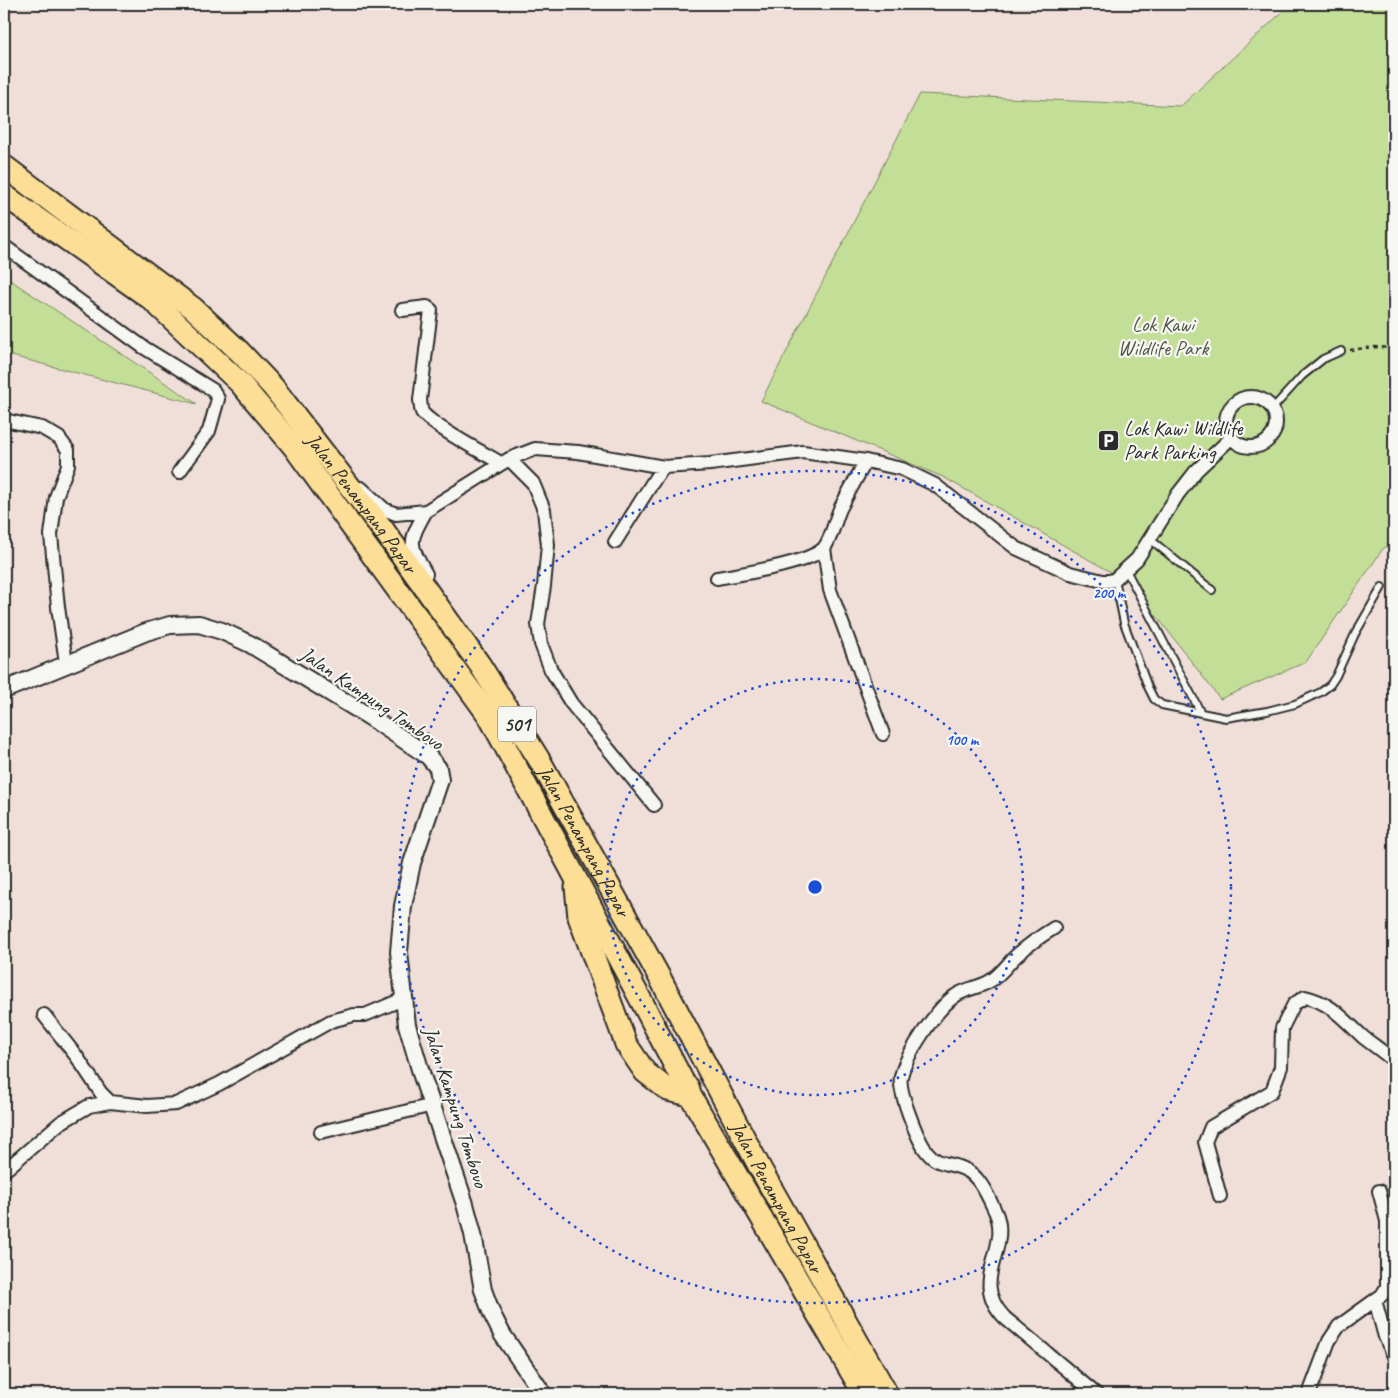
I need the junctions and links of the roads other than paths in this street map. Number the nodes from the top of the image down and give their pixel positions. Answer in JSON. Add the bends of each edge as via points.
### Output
{"nodes":[{"id":1,"x":4,"y":166,"type":"edge"},
{"id":2,"x":4,"y":195,"type":"edge"},
{"id":3,"x":4,"y":246,"type":"edge"},
{"id":4,"x":402,"y":310,"type":"dead end"},
{"id":5,"x":1341,"y":351,"type":"road end"},
{"id":6,"x":1273,"y":408,"type":"junction"},
{"id":7,"x":4,"y":420,"type":"edge"},
{"id":8,"x":1231,"y":438,"type":"junction"},
{"id":9,"x":328,"y":457,"type":"junction"},
{"id":10,"x":505,"y":461,"type":"junction"},
{"id":11,"x":866,"y":461,"type":"junction"},
{"id":12,"x":664,"y":467,"type":"junction"},
{"id":13,"x":179,"y":472,"type":"dead end"},
{"id":14,"x":426,"y":511,"type":"junction"},
{"id":15,"x":1150,"y":539,"type":"junction"},
{"id":16,"x":615,"y":542,"type":"dead end"},
{"id":17,"x":824,"y":548,"type":"junction"},
{"id":18,"x":1126,"y":570,"type":"junction"},
{"id":19,"x":717,"y":578,"type":"dead end"},
{"id":20,"x":1115,"y":579,"type":"junction"},
{"id":21,"x":1382,"y":587,"type":"dead end"},
{"id":22,"x":1212,"y":590,"type":"dead end"},
{"id":23,"x":450,"y":624,"type":"junction"},
{"id":24,"x":66,"y":663,"type":"junction"},
{"id":25,"x":4,"y":690,"type":"edge"},
{"id":26,"x":1201,"y":713,"type":"junction"},
{"id":27,"x":883,"y":734,"type":"dead end"},
{"id":28,"x":654,"y":805,"type":"dead end"},
{"id":29,"x":575,"y":877,"type":"junction"},
{"id":30,"x":1054,"y":928,"type":"dead end"},
{"id":31,"x":660,"y":978,"type":"junction"},
{"id":32,"x":403,"y":999,"type":"junction"},
{"id":33,"x":44,"y":1015,"type":"dead end"},
{"id":34,"x":1394,"y":1061,"type":"edge"},
{"id":35,"x":690,"y":1095,"type":"junction"},
{"id":36,"x":110,"y":1102,"type":"junction"},
{"id":37,"x":432,"y":1105,"type":"junction"},
{"id":38,"x":321,"y":1132,"type":"dead end"},
{"id":39,"x":4,"y":1171,"type":"edge"},
{"id":40,"x":1380,"y":1190,"type":"dead end"},
{"id":41,"x":1220,"y":1196,"type":"dead end"},
{"id":42,"x":1394,"y":1275,"type":"edge"},
{"id":43,"x":1387,"y":1286,"type":"junction"},
{"id":44,"x":1375,"y":1300,"type":"junction"},
{"id":45,"x":1394,"y":1356,"type":"edge"},
{"id":46,"x":543,"y":1394,"type":"edge"},
{"id":47,"x":864,"y":1394,"type":"edge"},
{"id":48,"x":886,"y":1394,"type":"edge"},
{"id":49,"x":1096,"y":1394,"type":"edge"},
{"id":50,"x":1309,"y":1394,"type":"edge"}],
"edges":[{"from":1,"to":9,"type":"main road","name":"Jalan Penampang Papar","number":"501","via":[[194,308],[273,387]]},
{"from":2,"to":29,"type":"main road","name":"Jalan Penampang Papar","number":"501","via":[[151,299],[240,383],[294,447],[489,716]]},
{"from":3,"to":13,"type":"street","via":[[143,347],[213,390],[218,399],[209,432]]},
{"from":4,"to":10,"type":"street","via":[[427,307],[431,310],[420,400],[422,412],[458,438]]},
{"from":5,"to":6,"type":"lane","via":[[1323,359],[1302,376]]},
{"from":6,"to":8,"type":"street","via":[[1277,421],[1275,433],[1267,444],[1254,448],[1241,446]]},
{"from":6,"to":8,"type":"street","via":[[1263,399],[1249,396],[1236,401],[1228,411],[1225,425]]},
{"from":7,"to":24,"type":"street","via":[[42,428],[59,438],[68,450],[68,465],[56,497],[51,535]]},
{"from":8,"to":15,"type":"street","via":[[1196,471]]},
{"from":9,"to":14,"type":"street","via":[[384,508],[396,514]]},
{"from":9,"to":23,"type":"main road","name":"Jalan Penampang Papar","number":"501"},
{"from":10,"to":12,"type":"street","via":[[535,449],[552,449]]},
{"from":10,"to":14,"type":"street"},
{"from":10,"to":28,"type":"street","via":[[533,483],[544,510],[548,545],[538,624],[541,644],[551,670],[571,703]]},
{"from":11,"to":12,"type":"street","via":[[803,452]]},
{"from":11,"to":17,"type":"street"},
{"from":11,"to":20,"type":"street","via":[[902,469],[935,485],[1016,548],[1070,573],[1103,581]]},
{"from":12,"to":16,"type":"street"},
{"from":14,"to":23,"type":"street","via":[[412,543]]},
{"from":15,"to":18,"type":"street"},
{"from":15,"to":22,"type":"lane"},
{"from":17,"to":19,"type":"street","via":[[791,563]]},
{"from":17,"to":27,"type":"street","via":[[830,590]]},
{"from":18,"to":20,"type":"street"},
{"from":18,"to":26,"type":"lane"},
{"from":20,"to":26,"type":"lane","via":[[1124,623],[1154,699],[1162,705]]},
{"from":21,"to":26,"type":"lane","via":[[1336,676],[1321,692],[1267,711],[1226,718]]},
{"from":23,"to":31,"type":"main road","name":"Jalan Penampang Papar","number":"501","via":[[480,665],[540,761]]},
{"from":24,"to":25,"type":"street","name":"Jalan Kampung Tombovo"},
{"from":24,"to":32,"type":"street","name":"Jalan Kampung Tombovo","via":[[146,632],[170,625],[199,624],[250,644],[428,756],[438,768],[440,780],[412,863],[403,906],[399,952]]},
{"from":29,"to":35,"type":"main road","name":"Jalan Penampang Papar","number":"501"},
{"from":29,"to":35,"type":"main road","via":[[578,917],[626,1044],[646,1072],[668,1090]]},
{"from":30,"to":49,"type":"street","via":[[1018,954],[990,982],[963,991],[944,1005],[912,1051],[901,1082],[910,1116],[926,1150],[939,1162],[964,1169],[974,1176],[998,1218],[999,1231],[988,1284],[993,1303],[1005,1318]]},
{"from":31,"to":35,"type":"main road"},
{"from":31,"to":48,"type":"main road","name":"Jalan Penampang Papar","number":"501","via":[[760,1168]]},
{"from":32,"to":36,"type":"street","via":[[366,1015],[331,1021],[227,1080],[176,1104],[147,1106]]},
{"from":32,"to":37,"type":"street","name":"Jalan Kampung Tombovo","via":[[407,1025]]},
{"from":33,"to":36,"type":"street","via":[[100,1093]]},
{"from":34,"to":41,"type":"street","via":[[1327,1005],[1305,997],[1294,1004],[1282,1028],[1281,1068],[1272,1091],[1222,1119],[1207,1133],[1205,1142]]},
{"from":35,"to":47,"type":"main road","name":"Jalan Penampang Papar","number":"501"},
{"from":36,"to":39,"type":"street","via":[[89,1106],[60,1123]]},
{"from":37,"to":38,"type":"street"},
{"from":37,"to":46,"type":"street","name":"Jalan Kampung Tombovo","via":[[465,1204],[483,1290],[492,1314]]},
{"from":40,"to":43,"type":"street","via":[[1387,1221]]},
{"from":42,"to":43,"type":"street"},
{"from":43,"to":44,"type":"street"},
{"from":44,"to":45,"type":"street"},
{"from":44,"to":50,"type":"street","via":[[1339,1326],[1329,1341]]}]}
